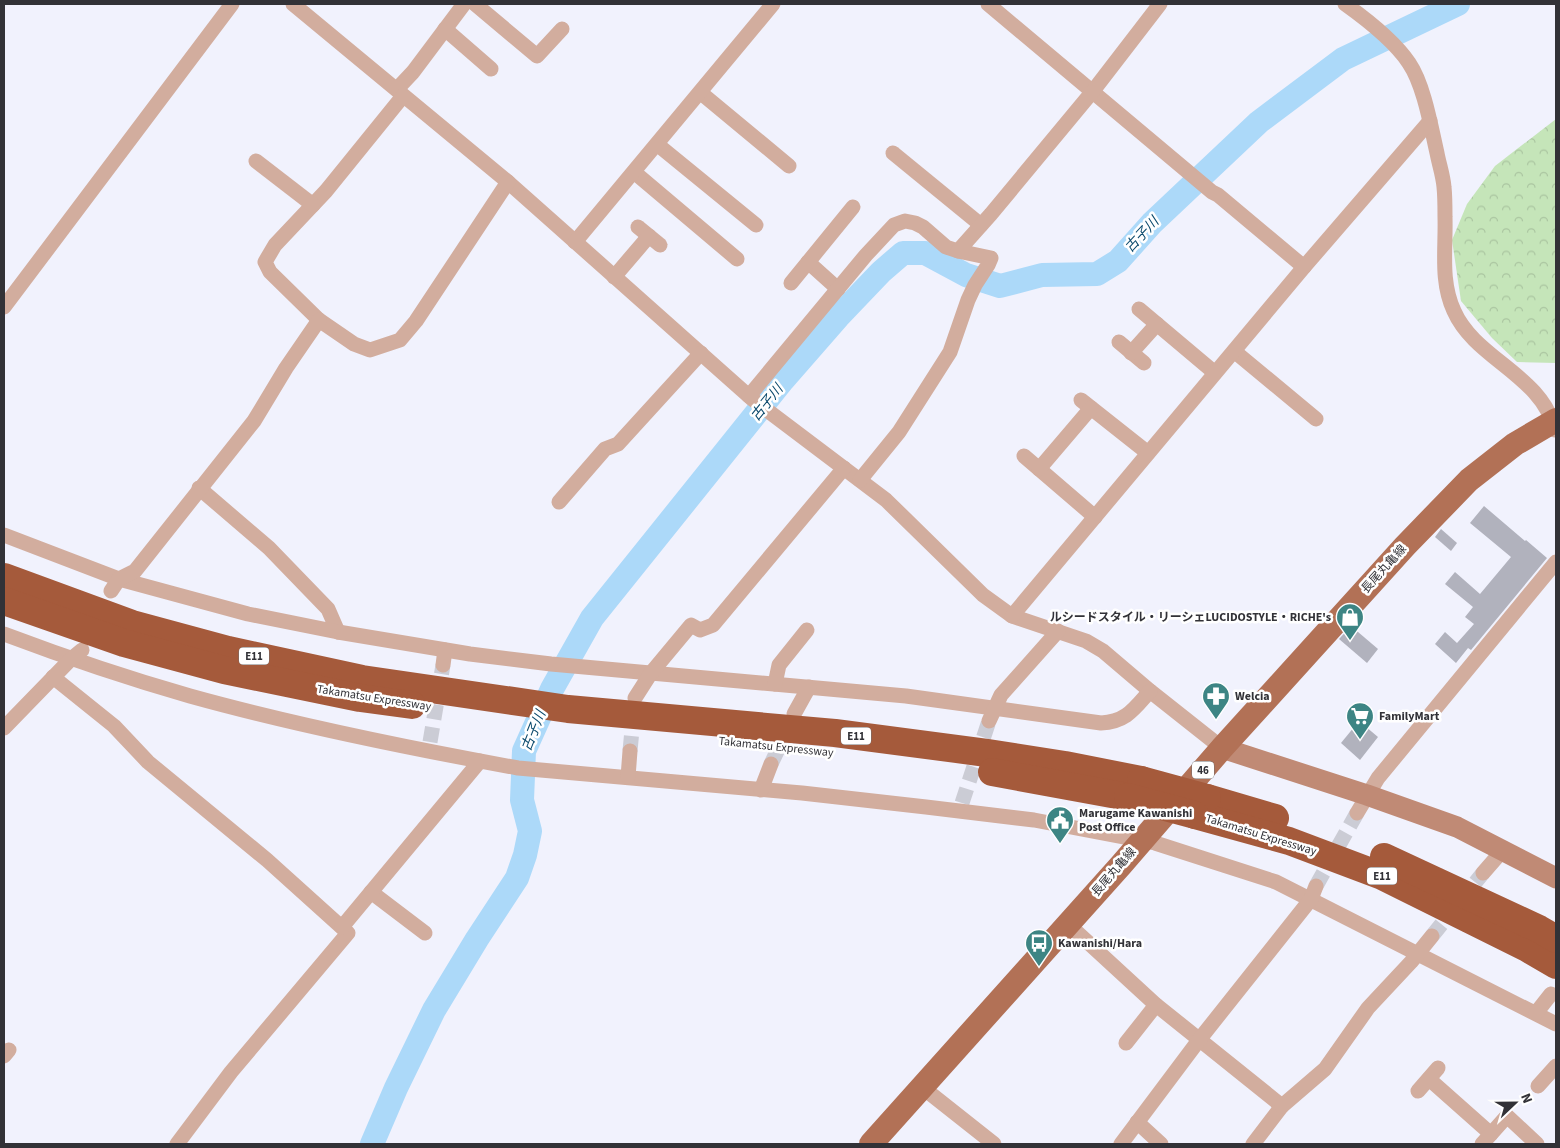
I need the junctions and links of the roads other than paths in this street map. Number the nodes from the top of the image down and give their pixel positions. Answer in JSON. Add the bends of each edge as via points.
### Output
{"nodes":[{"id":1,"x":232,"y":4,"type":"edge"},
{"id":2,"x":293,"y":4,"type":"edge"},
{"id":3,"x":464,"y":4,"type":"edge"},
{"id":4,"x":475,"y":4,"type":"edge"},
{"id":5,"x":773,"y":4,"type":"edge"},
{"id":6,"x":988,"y":4,"type":"edge"},
{"id":7,"x":1160,"y":4,"type":"edge"},
{"id":8,"x":1346,"y":4,"type":"edge"},
{"id":9,"x":445,"y":29,"type":"junction"},
{"id":10,"x":562,"y":29,"type":"dead end"},
{"id":11,"x":492,"y":69,"type":"dead end"},
{"id":12,"x":1093,"y":91,"type":"junction"},
{"id":13,"x":400,"y":92,"type":"junction"},
{"id":14,"x":701,"y":93,"type":"junction"},
{"id":15,"x":1430,"y":120,"type":"junction"},
{"id":16,"x":658,"y":145,"type":"junction"},
{"id":17,"x":893,"y":153,"type":"dead end"},
{"id":18,"x":256,"y":161,"type":"dead end"},
{"id":19,"x":789,"y":166,"type":"dead end"},
{"id":20,"x":634,"y":172,"type":"junction"},
{"id":21,"x":508,"y":182,"type":"junction"},
{"id":22,"x":313,"y":205,"type":"junction"},
{"id":23,"x":854,"y":207,"type":"dead end"},
{"id":24,"x":756,"y":225,"type":"dead end"},
{"id":25,"x":981,"y":225,"type":"junction"},
{"id":26,"x":649,"y":236,"type":"dead end"},
{"id":27,"x":575,"y":242,"type":"junction"},
{"id":28,"x":958,"y":251,"type":"junction"},
{"id":29,"x":737,"y":259,"type":"dead end"},
{"id":30,"x":808,"y":262,"type":"junction"},
{"id":31,"x":1304,"y":267,"type":"junction"},
{"id":32,"x":614,"y":277,"type":"junction"},
{"id":33,"x":791,"y":283,"type":"dead end"},
{"id":34,"x":838,"y":289,"type":"junction"},
{"id":35,"x":4,"y":307,"type":"edge"},
{"id":36,"x":1139,"y":309,"type":"dead end"},
{"id":37,"x":319,"y":320,"type":"junction"},
{"id":38,"x":1157,"y":324,"type":"junction"},
{"id":39,"x":1119,"y":342,"type":"dead end"},
{"id":40,"x":1234,"y":351,"type":"junction"},
{"id":41,"x":1131,"y":352,"type":"junction"},
{"id":42,"x":701,"y":353,"type":"junction"},
{"id":43,"x":1144,"y":363,"type":"dead end"},
{"id":44,"x":1215,"y":373,"type":"junction"},
{"id":45,"x":750,"y":397,"type":"junction"},
{"id":46,"x":1316,"y":418,"type":"dead end"},
{"id":47,"x":1555,"y":425,"type":"edge"},
{"id":48,"x":1148,"y":453,"type":"junction"},
{"id":49,"x":1024,"y":456,"type":"dead end"},
{"id":50,"x":844,"y":468,"type":"junction"},
{"id":51,"x":1038,"y":469,"type":"junction"},
{"id":52,"x":860,"y":480,"type":"junction"},
{"id":53,"x":199,"y":488,"type":"junction"},
{"id":54,"x":559,"y":502,"type":"dead end"},
{"id":55,"x":1095,"y":517,"type":"junction"},
{"id":56,"x":4,"y":536,"type":"edge"},
{"id":57,"x":1556,"y":562,"type":"edge"},
{"id":58,"x":4,"y":577,"type":"edge"},
{"id":59,"x":115,"y":585,"type":"junction"},
{"id":60,"x":4,"y":601,"type":"edge"},
{"id":61,"x":1012,"y":616,"type":"junction"},
{"id":62,"x":807,"y":630,"type":"dead end"},
{"id":63,"x":1058,"y":631,"type":"junction"},
{"id":64,"x":338,"y":632,"type":"junction"},
{"id":65,"x":4,"y":634,"type":"edge"},
{"id":66,"x":76,"y":654,"type":"junction"},
{"id":67,"x":651,"y":673,"type":"junction"},
{"id":68,"x":53,"y":677,"type":"junction"},
{"id":69,"x":775,"y":684,"type":"junction"},
{"id":70,"x":808,"y":687,"type":"junction"},
{"id":71,"x":1150,"y":691,"type":"junction"},
{"id":72,"x":635,"y":698,"type":"tunnel mouth"},
{"id":73,"x":511,"y":710,"type":"junction"},
{"id":74,"x":794,"y":714,"type":"tunnel mouth"},
{"id":75,"x":992,"y":715,"type":"junction"},
{"id":76,"x":4,"y":728,"type":"edge"},
{"id":77,"x":1222,"y":748,"type":"junction"},
{"id":78,"x":630,"y":751,"type":"tunnel mouth"},
{"id":79,"x":480,"y":762,"type":"junction"},
{"id":80,"x":771,"y":764,"type":"tunnel mouth"},
{"id":81,"x":628,"y":777,"type":"junction"},
{"id":82,"x":761,"y":790,"type":"junction"},
{"id":83,"x":1367,"y":794,"type":"junction"},
{"id":84,"x":1201,"y":806,"type":"junction"},
{"id":85,"x":1357,"y":813,"type":"tunnel mouth"},
{"id":86,"x":1141,"y":840,"type":"junction"},
{"id":87,"x":1503,"y":850,"type":"junction"},
{"id":88,"x":1483,"y":873,"type":"tunnel mouth"},
{"id":89,"x":1556,"y":878,"type":"edge"},
{"id":90,"x":370,"y":892,"type":"junction"},
{"id":91,"x":1313,"y":892,"type":"junction"},
{"id":92,"x":1068,"y":924,"type":"junction"},
{"id":93,"x":342,"y":927,"type":"junction"},
{"id":94,"x":426,"y":934,"type":"dead end"},
{"id":95,"x":1432,"y":936,"type":"tunnel mouth"},
{"id":96,"x":1556,"y":939,"type":"edge"},
{"id":97,"x":1418,"y":954,"type":"junction"},
{"id":98,"x":1556,"y":965,"type":"edge"},
{"id":99,"x":1551,"y":994,"type":"dead end"},
{"id":100,"x":1156,"y":1005,"type":"junction"},
{"id":101,"x":1536,"y":1013,"type":"junction"},
{"id":102,"x":1556,"y":1024,"type":"edge"},
{"id":103,"x":1198,"y":1040,"type":"junction"},
{"id":104,"x":1126,"y":1043,"type":"dead end"},
{"id":105,"x":1556,"y":1066,"type":"edge"},
{"id":106,"x":1538,"y":1086,"type":"dead end"},
{"id":107,"x":922,"y":1087,"type":"junction"},
{"id":108,"x":1418,"y":1090,"type":"dead end"},
{"id":109,"x":1282,"y":1106,"type":"junction"},
{"id":110,"x":1137,"y":1122,"type":"junction"},
{"id":111,"x":1486,"y":1139,"type":"edge"},
{"id":112,"x":1532,"y":1143,"type":"edge"},
{"id":113,"x":177,"y":1144,"type":"edge"},
{"id":114,"x":871,"y":1144,"type":"edge"},
{"id":115,"x":994,"y":1144,"type":"edge"},
{"id":116,"x":1121,"y":1144,"type":"edge"},
{"id":117,"x":1161,"y":1144,"type":"edge"},
{"id":118,"x":1253,"y":1144,"type":"edge"}],
"edges":[{"from":1,"to":35,"type":"street"},
{"from":2,"to":13,"type":"street"},
{"from":3,"to":9,"type":"street"},
{"from":4,"to":10,"type":"street","via":[[537,56]]},
{"from":5,"to":14,"type":"street"},
{"from":6,"to":12,"type":"street"},
{"from":7,"to":12,"type":"street"},
{"from":8,"to":15,"type":"street","via":[[1377,29],[1410,64]]},
{"from":9,"to":11,"type":"street"},
{"from":9,"to":13,"type":"street"},
{"from":12,"to":25,"type":"street"},
{"from":12,"to":31,"type":"street"},
{"from":13,"to":21,"type":"street"},
{"from":13,"to":22,"type":"street","via":[[350,162]]},
{"from":14,"to":16,"type":"street"},
{"from":14,"to":19,"type":"street"},
{"from":15,"to":31,"type":"street"},
{"from":15,"to":47,"type":"street","via":[[1444,187],[1444,275],[1454,312],[1479,344],[1536,392]]},
{"from":16,"to":20,"type":"street"},
{"from":16,"to":24,"type":"street"},
{"from":17,"to":25,"type":"street"},
{"from":18,"to":22,"type":"street"},
{"from":20,"to":27,"type":"street"},
{"from":20,"to":29,"type":"street"},
{"from":21,"to":27,"type":"street"},
{"from":21,"to":37,"type":"street","via":[[400,340],[370,350],[354,344]]},
{"from":22,"to":37,"type":"street","via":[[275,245],[265,262],[270,272]]},
{"from":23,"to":30,"type":"street"},
{"from":25,"to":28,"type":"street"},
{"from":26,"to":32,"type":"street"},
{"from":27,"to":32,"type":"street"},
{"from":28,"to":34,"type":"street","via":[[946,247],[923,227],[905,221],[894,225],[884,235]]},
{"from":28,"to":52,"type":"street","via":[[991,258],[968,300],[950,352],[899,432]]},
{"from":30,"to":33,"type":"street"},
{"from":30,"to":34,"type":"street"},
{"from":31,"to":40,"type":"street"},
{"from":32,"to":42,"type":"street"},
{"from":34,"to":45,"type":"street"},
{"from":36,"to":38,"type":"street"},
{"from":37,"to":53,"type":"street","via":[[254,421]]},
{"from":38,"to":41,"type":"street"},
{"from":38,"to":44,"type":"street"},
{"from":39,"to":41,"type":"street"},
{"from":40,"to":44,"type":"street"},
{"from":40,"to":46,"type":"street"},
{"from":41,"to":43,"type":"street"},
{"from":42,"to":45,"type":"street"},
{"from":42,"to":54,"type":"street","via":[[618,444],[605,450]]},
{"from":44,"to":48,"type":"street"},
{"from":45,"to":50,"type":"street"},
{"from":47,"to":77,"type":"main road","name":"長尾丸亀線","number":"46","via":[[1515,444],[1469,480]]},
{"from":48,"to":51,"type":"street","via":[[1086,404]]},
{"from":48,"to":55,"type":"street"},
{"from":49,"to":51,"type":"street"},
{"from":50,"to":52,"type":"street"},
{"from":50,"to":67,"type":"street","via":[[713,625],[700,630],[691,625]]},
{"from":51,"to":55,"type":"street"},
{"from":52,"to":61,"type":"street","via":[[886,500],[983,595]]},
{"from":53,"to":59,"type":"street","via":[[135,571]]},
{"from":53,"to":64,"type":"street","via":[[269,548],[328,609]]},
{"from":55,"to":61,"type":"street"},
{"from":56,"to":59,"type":"street"},
{"from":57,"to":83,"type":"street"},
{"from":58,"to":73,"type":"highway","name":"Takamatsu Expressway","number":"E11","via":[[132,624],[228,650]]},
{"from":59,"to":64,"type":"street"},
{"from":60,"to":73,"type":"highway","name":"Takamatsu Expressway","number":"E11","via":[[124,643],[224,670],[360,698]]},
{"from":61,"to":63,"type":"street"},
{"from":62,"to":69,"type":"street","via":[[779,665]]},
{"from":63,"to":71,"type":"street","via":[[1086,640],[1103,651]]},
{"from":63,"to":75,"type":"street","via":[[1001,695]]},
{"from":64,"to":67,"type":"street","via":[[444,658]]},
{"from":65,"to":66,"type":"street"},
{"from":66,"to":68,"type":"street"},
{"from":66,"to":79,"type":"street","via":[[190,696],[318,728],[429,747]]},
{"from":67,"to":69,"type":"street"},
{"from":67,"to":72,"type":"street"},
{"from":68,"to":76,"type":"street"},
{"from":68,"to":93,"type":"street","via":[[114,726],[148,762]]},
{"from":69,"to":70,"type":"street"},
{"from":70,"to":74,"type":"street"},
{"from":70,"to":75,"type":"street","via":[[906,696]]},
{"from":71,"to":75,"type":"street","via":[[1122,719],[1112,723]]},
{"from":71,"to":77,"type":"street"},
{"from":73,"to":84,"type":"highway","name":"Takamatsu Expressway","number":"E11","bridge":true,"via":[[567,717],[835,734],[1055,764]]},
{"from":77,"to":83,"type":"street"},
{"from":77,"to":86,"type":"main road","name":"長尾丸亀線","number":"46"},
{"from":78,"to":81,"type":"street"},
{"from":79,"to":81,"type":"street"},
{"from":79,"to":90,"type":"street"},
{"from":80,"to":82,"type":"street"},
{"from":81,"to":82,"type":"street"},
{"from":82,"to":86,"type":"street","via":[[962,807]]},
{"from":83,"to":85,"type":"street"},
{"from":83,"to":87,"type":"street","via":[[1456,827]]},
{"from":84,"to":96,"type":"highway","name":"Takamatsu Expressway","number":"E11","via":[[1293,824],[1389,858]]},
{"from":84,"to":98,"type":"highway","name":"Takamatsu Expressway","number":"E11","via":[[1382,876]]},
{"from":86,"to":91,"type":"street"},
{"from":86,"to":92,"type":"main road","name":"長尾丸亀線","number":"46"},
{"from":87,"to":88,"type":"street"},
{"from":87,"to":89,"type":"street"},
{"from":90,"to":93,"type":"street"},
{"from":90,"to":94,"type":"street"},
{"from":91,"to":97,"type":"street"},
{"from":91,"to":103,"type":"street"},
{"from":92,"to":100,"type":"street"},
{"from":92,"to":107,"type":"main road","name":"長尾丸亀線","number":"46"},
{"from":93,"to":113,"type":"street","via":[[348,933],[230,1072]]},
{"from":95,"to":97,"type":"street"},
{"from":97,"to":101,"type":"street"},
{"from":97,"to":109,"type":"street","via":[[1368,1008],[1325,1069]]},
{"from":99,"to":101,"type":"street"},
{"from":100,"to":103,"type":"street"},
{"from":100,"to":104,"type":"street"},
{"from":101,"to":102,"type":"street"},
{"from":103,"to":109,"type":"street"},
{"from":103,"to":110,"type":"street"},
{"from":105,"to":106,"type":"street"},
{"from":107,"to":114,"type":"main road","name":"長尾丸亀線","number":"46"},
{"from":107,"to":115,"type":"street"},
{"from":108,"to":111,"type":"street","via":[[1434,1074]]},
{"from":109,"to":118,"type":"street"},
{"from":110,"to":116,"type":"street"},
{"from":110,"to":117,"type":"street"},
{"from":111,"to":112,"type":"street","via":[[1507,1116]]}]}
